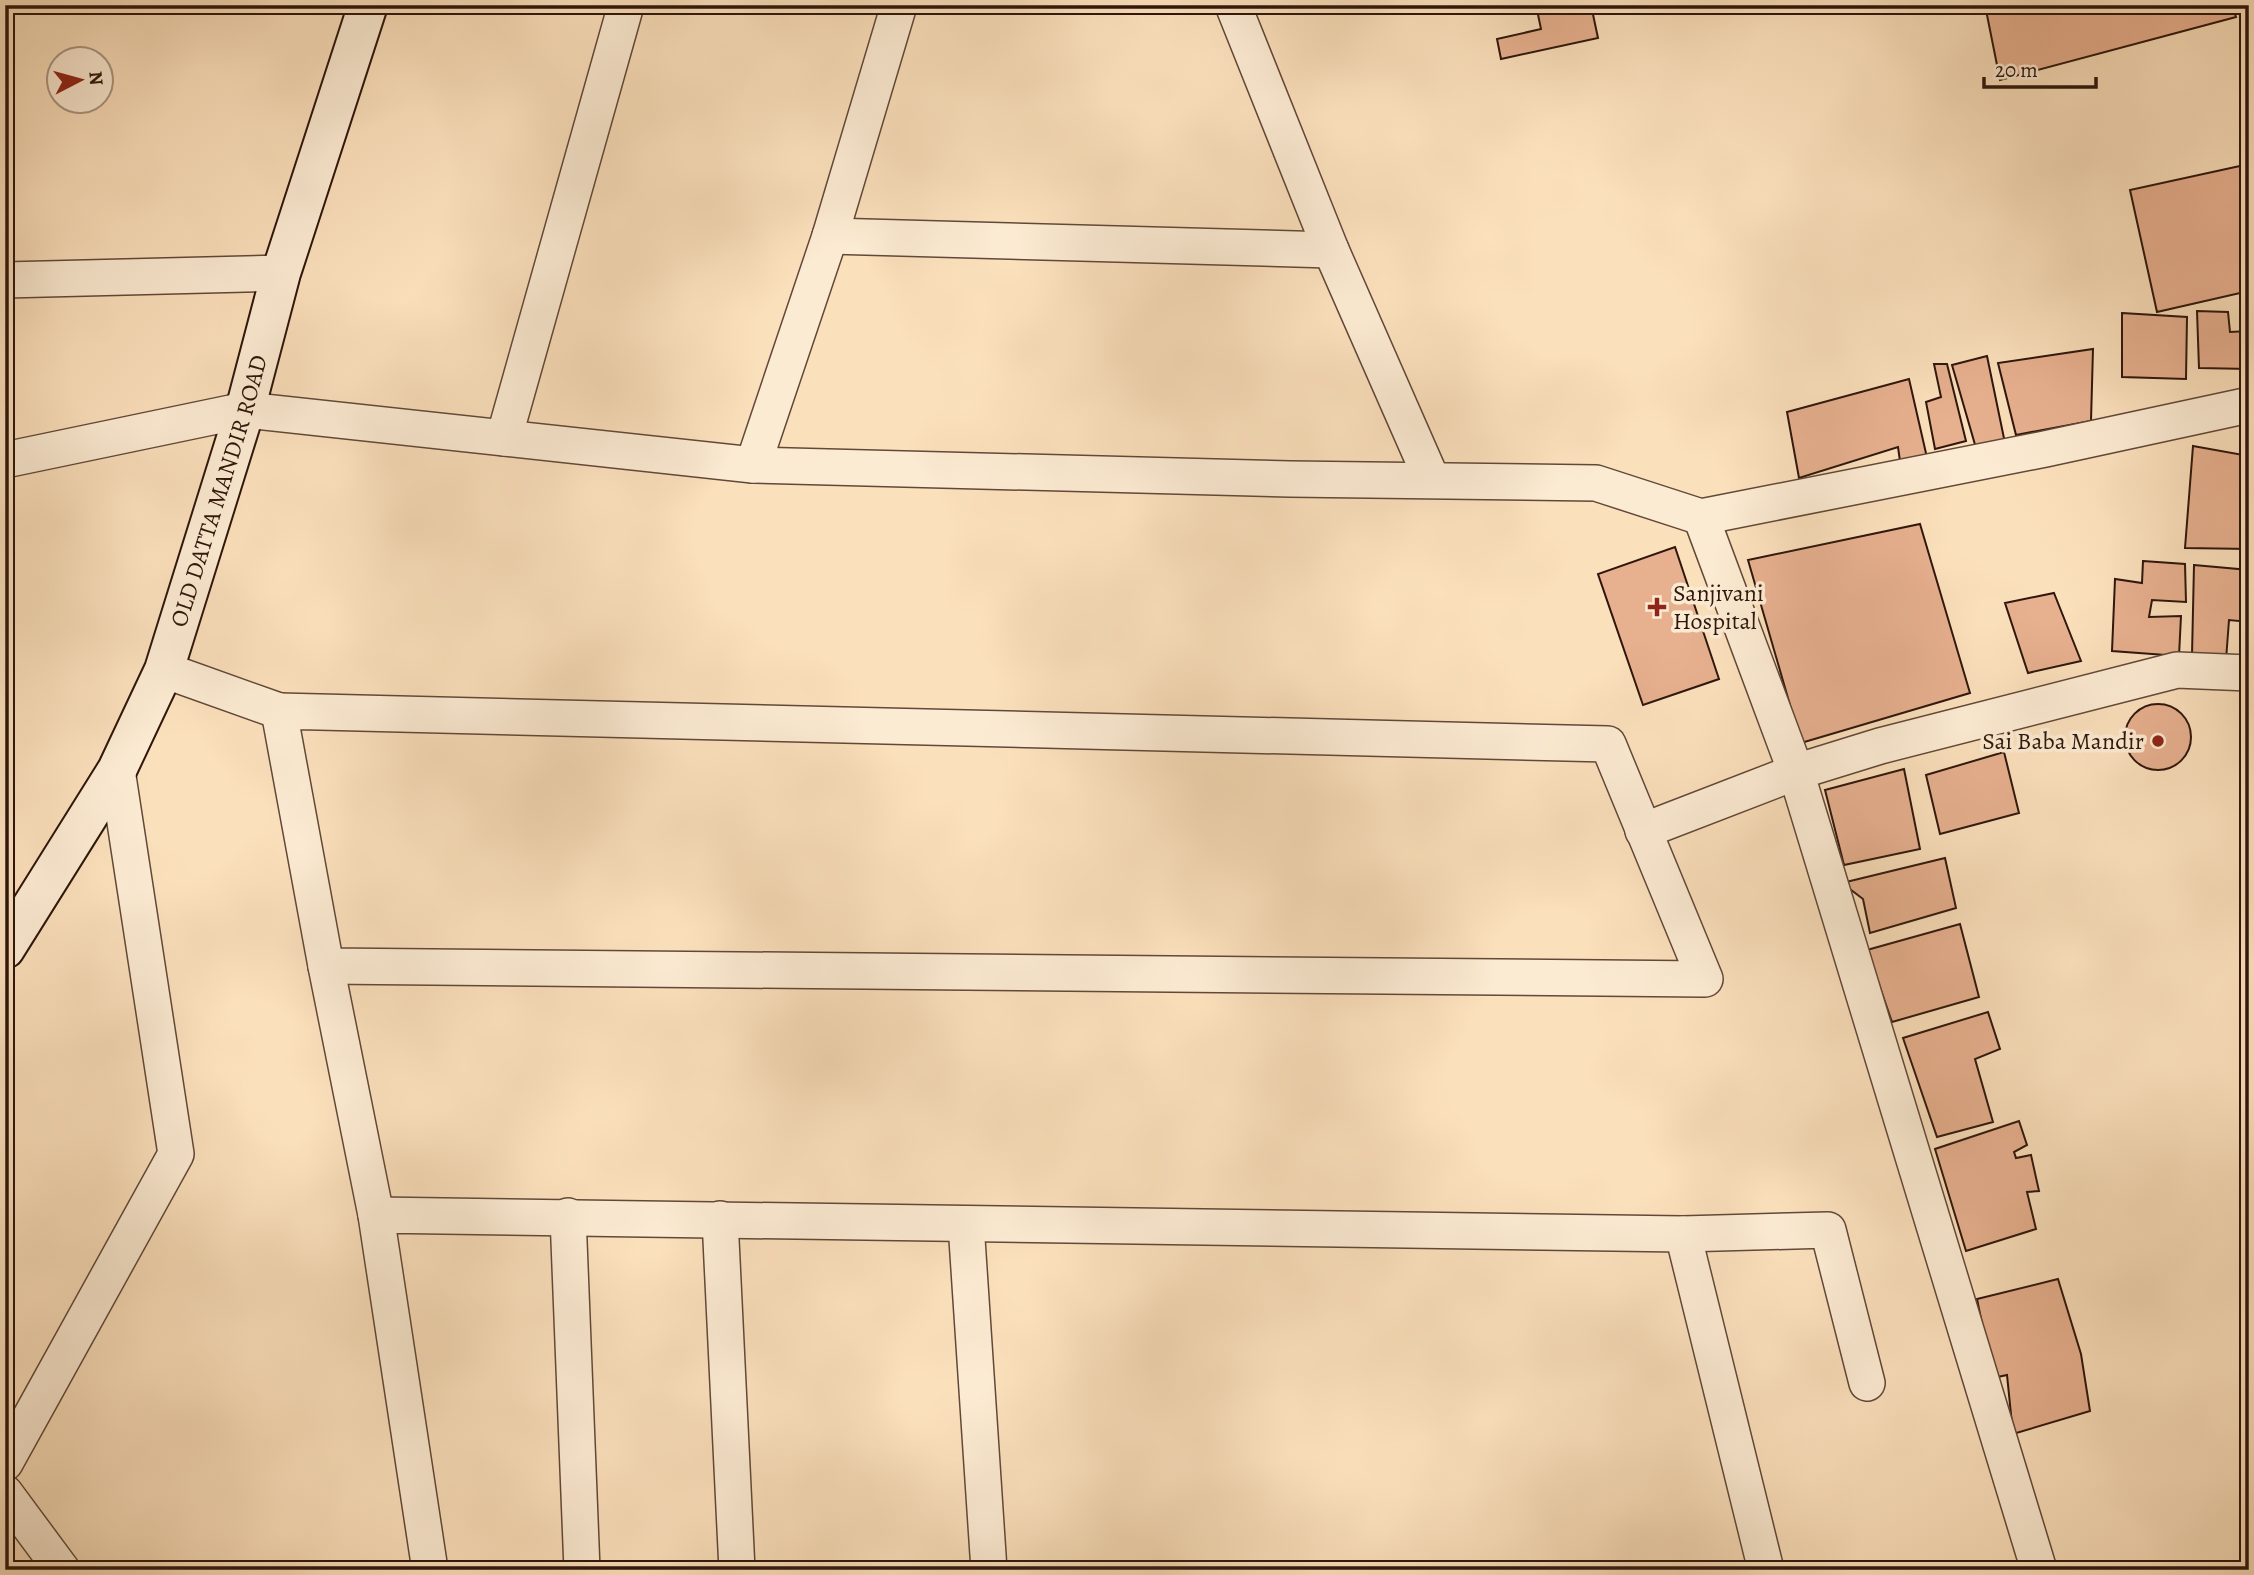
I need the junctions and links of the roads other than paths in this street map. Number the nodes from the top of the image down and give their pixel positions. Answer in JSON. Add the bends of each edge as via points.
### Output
{"nodes":[{"id":1,"x":368,"y":5,"type":"edge"},
{"id":2,"x":626,"y":5,"type":"edge"},
{"id":3,"x":899,"y":5,"type":"edge"},
{"id":4,"x":1233,"y":5,"type":"edge"},
{"id":5,"x":830,"y":236,"type":"junction"},
{"id":6,"x":1331,"y":250,"type":"junction"},
{"id":7,"x":281,"y":274,"type":"junction"},
{"id":8,"x":5,"y":280,"type":"edge"},
{"id":9,"x":2249,"y":405,"type":"edge"},
{"id":10,"x":245,"y":410,"type":"junction"},
{"id":11,"x":504,"y":438,"type":"junction"},
{"id":12,"x":5,"y":460,"type":"edge"},
{"id":13,"x":754,"y":465,"type":"junction"},
{"id":14,"x":1432,"y":480,"type":"junction"},
{"id":15,"x":1701,"y":517,"type":"junction"},
{"id":16,"x":164,"y":670,"type":"junction"},
{"id":17,"x":2249,"y":673,"type":"edge"},
{"id":18,"x":279,"y":711,"type":"junction"},
{"id":19,"x":117,"y":770,"type":"junction"},
{"id":20,"x":1797,"y":772,"type":"junction"},
{"id":21,"x":1643,"y":831,"type":"junction"},
{"id":22,"x":5,"y":949,"type":"edge"},
{"id":23,"x":326,"y":966,"type":"junction"},
{"id":24,"x":376,"y":1215,"type":"junction"},
{"id":25,"x":568,"y":1216,"type":"junction"},
{"id":26,"x":720,"y":1219,"type":"junction"},
{"id":27,"x":966,"y":1224,"type":"junction"},
{"id":28,"x":1683,"y":1234,"type":"junction"},
{"id":29,"x":1867,"y":1383,"type":"dead end"},
{"id":30,"x":5,"y":1463,"type":"edge"},
{"id":31,"x":5,"y":1493,"type":"edge"},
{"id":32,"x":62,"y":1570,"type":"edge"},
{"id":33,"x":430,"y":1570,"type":"edge"},
{"id":34,"x":582,"y":1570,"type":"edge"},
{"id":35,"x":737,"y":1570,"type":"edge"},
{"id":36,"x":989,"y":1570,"type":"edge"},
{"id":37,"x":1766,"y":1570,"type":"edge"},
{"id":38,"x":2039,"y":1570,"type":"edge"}],
"edges":[{"from":1,"to":7,"type":"street","name":"OLD DATTA MANDIR ROAD"},
{"from":2,"to":11,"type":"street"},
{"from":3,"to":5,"type":"street"},
{"from":4,"to":6,"type":"street"},
{"from":5,"to":6,"type":"street"},
{"from":5,"to":13,"type":"street"},
{"from":6,"to":14,"type":"street"},
{"from":7,"to":8,"type":"street"},
{"from":7,"to":10,"type":"street","name":"OLD DATTA MANDIR ROAD"},
{"from":9,"to":15,"type":"street"},
{"from":10,"to":11,"type":"street"},
{"from":10,"to":12,"type":"street"},
{"from":10,"to":16,"type":"street","name":"OLD DATTA MANDIR ROAD"},
{"from":11,"to":13,"type":"street"},
{"from":13,"to":14,"type":"street"},
{"from":14,"to":15,"type":"street","via":[[1595,482]]},
{"from":15,"to":20,"type":"street"},
{"from":16,"to":18,"type":"street"},
{"from":16,"to":19,"type":"street","name":"OLD DATTA MANDIR ROAD"},
{"from":17,"to":20,"type":"street","via":[[2177,670],[1880,746]]},
{"from":18,"to":21,"type":"street","via":[[1608,744]]},
{"from":18,"to":23,"type":"street"},
{"from":19,"to":22,"type":"street","name":"OLD DATTA MANDIR ROAD"},
{"from":19,"to":30,"type":"street","via":[[176,1154]]},
{"from":20,"to":21,"type":"street"},
{"from":20,"to":38,"type":"street"},
{"from":21,"to":23,"type":"street","via":[[1705,979]]},
{"from":23,"to":24,"type":"street"},
{"from":24,"to":25,"type":"street"},
{"from":24,"to":33,"type":"street"},
{"from":25,"to":26,"type":"street"},
{"from":25,"to":34,"type":"street"},
{"from":26,"to":27,"type":"street"},
{"from":26,"to":35,"type":"street"},
{"from":27,"to":28,"type":"street"},
{"from":27,"to":36,"type":"street"},
{"from":28,"to":29,"type":"street","via":[[1828,1230]]},
{"from":28,"to":37,"type":"street"},
{"from":31,"to":32,"type":"street"}]}
